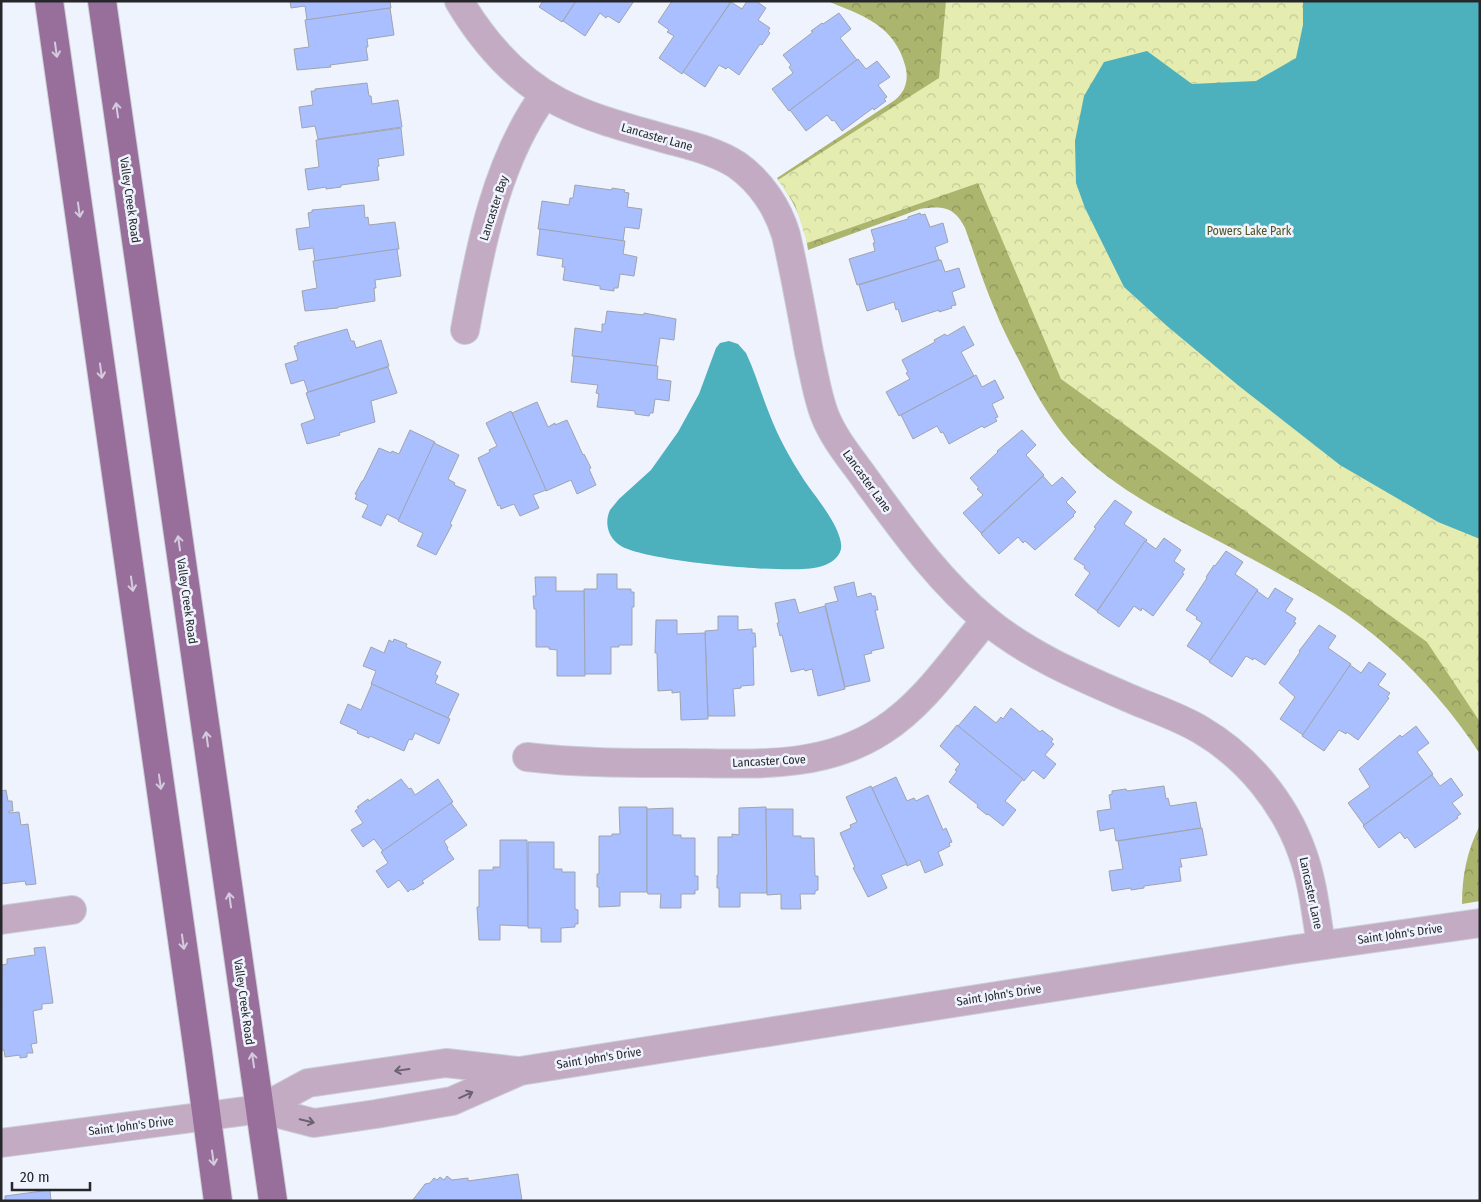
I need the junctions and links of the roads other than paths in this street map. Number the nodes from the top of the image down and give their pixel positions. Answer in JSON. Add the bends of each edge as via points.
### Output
{"nodes":[{"id":1,"x":49,"y":1,"type":"edge"},
{"id":2,"x":102,"y":1,"type":"edge"},
{"id":3,"x":459,"y":1,"type":"edge"},
{"id":4,"x":545,"y":94,"type":"junction"},
{"id":5,"x":465,"y":330,"type":"dead end"},
{"id":6,"x":986,"y":620,"type":"junction"},
{"id":7,"x":527,"y":757,"type":"dead end"},
{"id":8,"x":72,"y":910,"type":"dead end"},
{"id":9,"x":1,"y":920,"type":"edge"},
{"id":10,"x":1480,"y":923,"type":"edge"},
{"id":11,"x":1321,"y":945,"type":"junction"},
{"id":12,"x":520,"y":1071,"type":"junction"},
{"id":13,"x":260,"y":1109,"type":"junction"},
{"id":14,"x":207,"y":1116,"type":"junction"},
{"id":15,"x":1,"y":1142,"type":"edge"},
{"id":16,"x":218,"y":1201,"type":"edge"},
{"id":17,"x":273,"y":1201,"type":"edge"}],
"edges":[{"from":1,"to":14,"type":"main road","one_way":true},
{"from":13,"to":2,"type":"main road","name":"Valley Creek Road","one_way":true},
{"from":3,"to":4,"type":"street","name":"Lancaster Lane","via":[[484,39],[502,59]]},
{"from":4,"to":5,"type":"street","name":"Lancaster Bay","via":[[517,143],[493,206]]},
{"from":4,"to":6,"type":"street","name":"Lancaster Lane","via":[[598,120],[722,157],[743,170],[762,190],[777,212],[786,235],[816,386],[828,422],[842,447],[917,550],[947,584]]},
{"from":6,"to":7,"type":"street","name":"Lancaster Cove","via":[[906,713],[871,737],[839,752],[806,760],[767,763],[590,762]]},
{"from":6,"to":11,"type":"street","name":"Lancaster Lane","via":[[1051,663],[1185,721],[1226,747],[1248,767],[1274,798],[1298,842],[1311,885]]},
{"from":8,"to":9,"type":"street"},
{"from":10,"to":11,"type":"street","name":"Saint John's Drive"},
{"from":11,"to":12,"type":"street","name":"Saint John's Drive"},
{"from":12,"to":13,"type":"street","name":"Saint John's Drive","one_way":true,"via":[[446,1064],[358,1076],[308,1084]]},
{"from":13,"to":12,"type":"street","name":"Saint John's Drive","one_way":true,"via":[[314,1123],[384,1113],[452,1101]]},
{"from":13,"to":14,"type":"street","name":"Saint John's Drive"},
{"from":13,"to":17,"type":"main road","name":"Valley Creek Road"},
{"from":14,"to":15,"type":"street","name":"Saint John's Drive"},
{"from":14,"to":16,"type":"main road","one_way":true}]}
